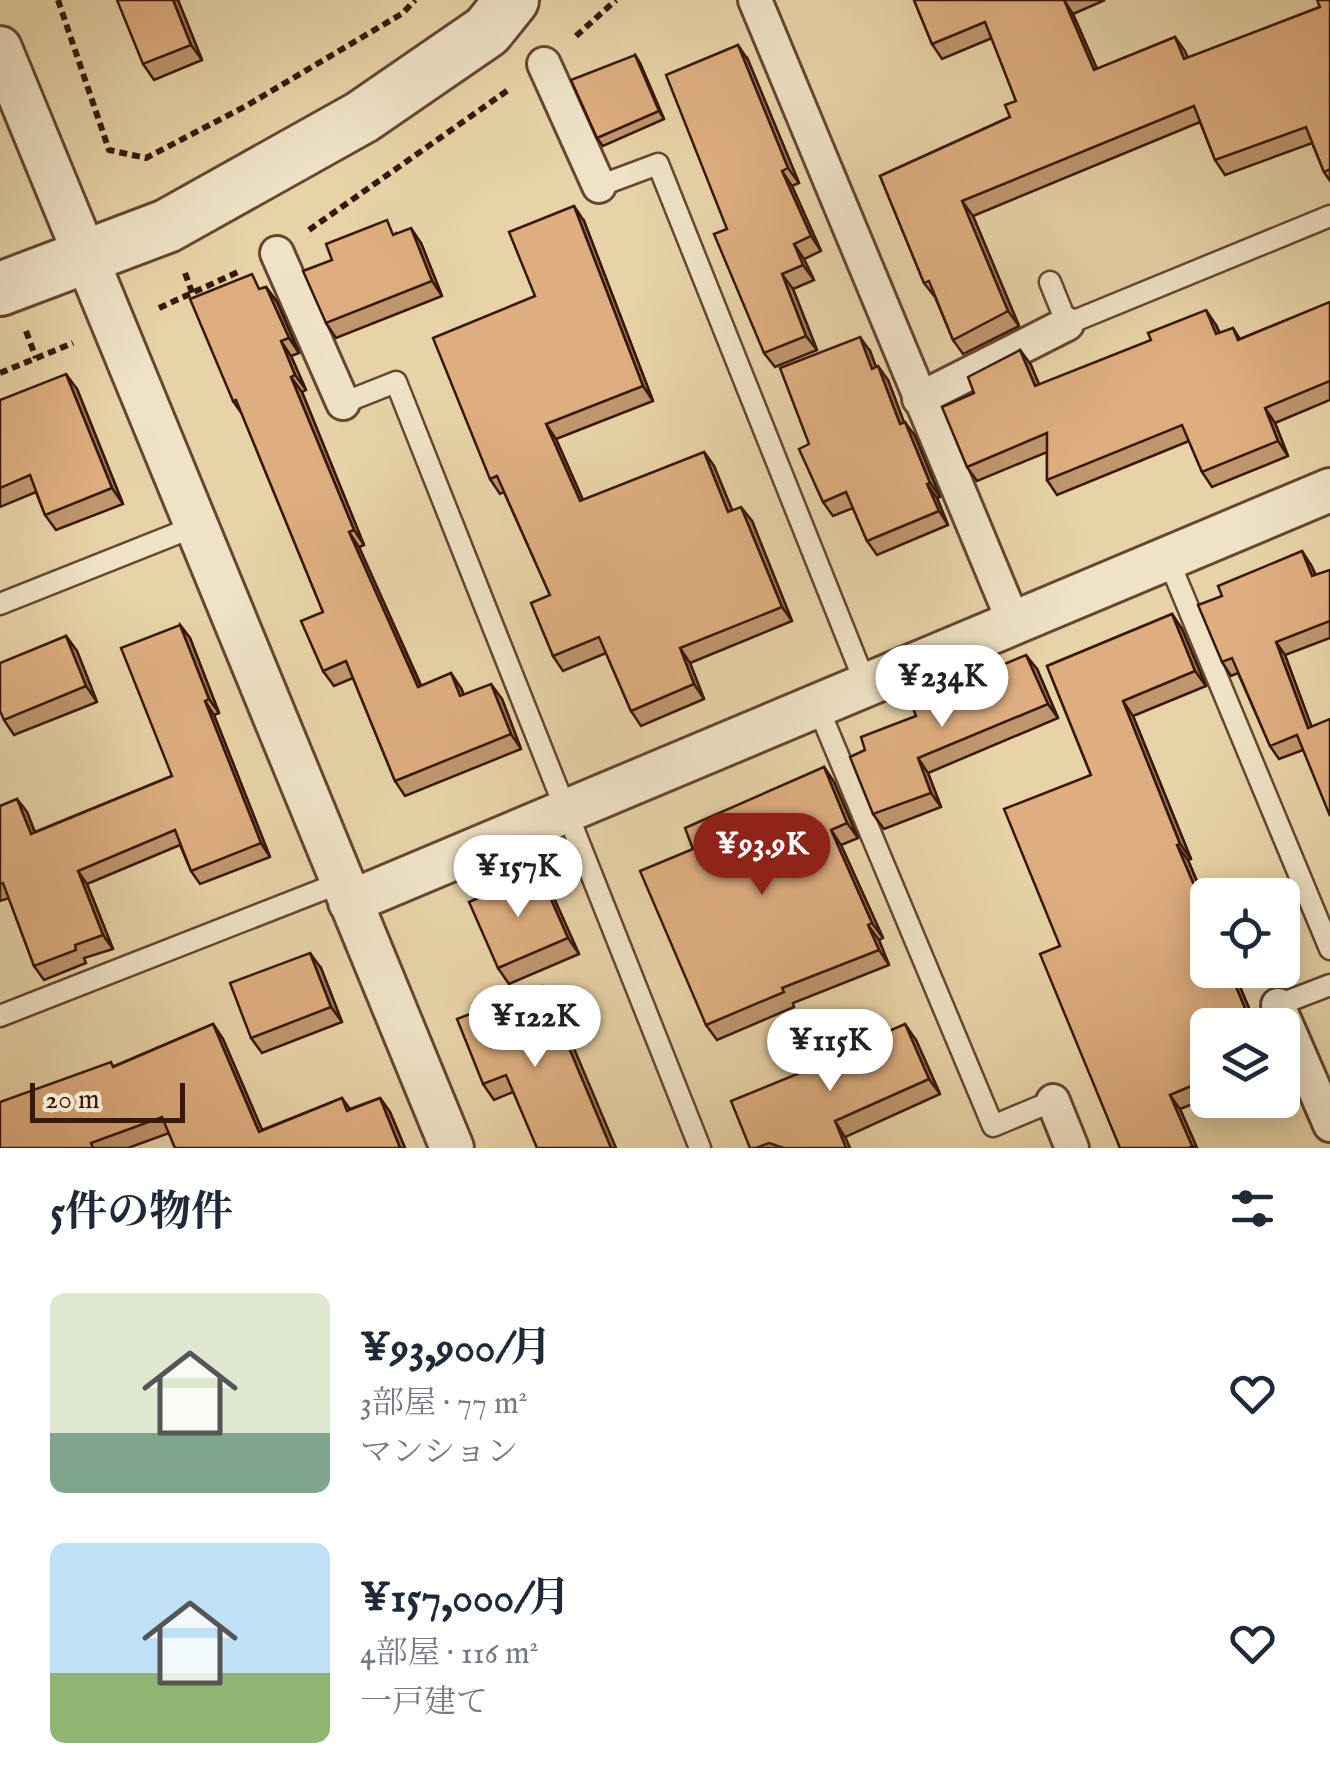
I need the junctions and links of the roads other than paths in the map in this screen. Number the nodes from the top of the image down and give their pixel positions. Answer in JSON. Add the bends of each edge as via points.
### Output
{"nodes":[{"id":1,"x":512,"y":0,"type":"edge"},
{"id":2,"x":755,"y":0,"type":"edge"},
{"id":3,"x":0,"y":48,"type":"edge"},
{"id":4,"x":544,"y":64,"type":"road end"},
{"id":5,"x":598,"y":186,"type":"joint"},
{"id":6,"x":1330,"y":216,"type":"edge"},
{"id":7,"x":277,"y":253,"type":"road end"},
{"id":8,"x":85,"y":257,"type":"junction"},
{"id":9,"x":1050,"y":282,"type":"dead end"},
{"id":10,"x":0,"y":289,"type":"edge"},
{"id":11,"x":1067,"y":324,"type":"junction"},
{"id":12,"x":919,"y":399,"type":"junction"},
{"id":13,"x":342,"y":403,"type":"joint"},
{"id":14,"x":1330,"y":490,"type":"edge"},
{"id":15,"x":196,"y":526,"type":"junction"},
{"id":16,"x":1168,"y":559,"type":"junction"},
{"id":17,"x":0,"y":604,"type":"edge"},
{"id":18,"x":1014,"y":623,"type":"junction"},
{"id":19,"x":866,"y":685,"type":"junction"},
{"id":20,"x":817,"y":705,"type":"junction"},
{"id":21,"x":566,"y":811,"type":"junction"},
{"id":22,"x":346,"y":892,"type":"junction"},
{"id":23,"x":1330,"y":950,"type":"edge"},
{"id":24,"x":1330,"y":984,"type":"edge"},
{"id":25,"x":1278,"y":1005,"type":"joint"},
{"id":26,"x":0,"y":1016,"type":"edge"},
{"id":27,"x":1053,"y":1101,"type":"joint"},
{"id":28,"x":1330,"y":1124,"type":"edge"},
{"id":29,"x":452,"y":1148,"type":"edge"},
{"id":30,"x":700,"y":1148,"type":"edge"},
{"id":31,"x":1072,"y":1148,"type":"edge"}],
"edges":[{"from":1,"to":8,"type":"street","via":[[487,31],[362,117],[167,226]]},
{"from":2,"to":12,"type":"street"},
{"from":3,"to":8,"type":"street"},
{"from":4,"to":5,"type":"street"},
{"from":5,"to":19,"type":"lane","via":[[658,164]]},
{"from":6,"to":11,"type":"lane"},
{"from":7,"to":13,"type":"street"},
{"from":8,"to":10,"type":"street"},
{"from":8,"to":15,"type":"street"},
{"from":9,"to":11,"type":"lane"},
{"from":11,"to":12,"type":"street"},
{"from":12,"to":18,"type":"street"},
{"from":13,"to":21,"type":"lane","via":[[396,382]]},
{"from":14,"to":16,"type":"street"},
{"from":15,"to":17,"type":"lane"},
{"from":15,"to":22,"type":"street"},
{"from":16,"to":18,"type":"street"},
{"from":16,"to":23,"type":"lane"},
{"from":18,"to":19,"type":"street"},
{"from":19,"to":20,"type":"street"},
{"from":20,"to":21,"type":"street"},
{"from":20,"to":27,"type":"lane","via":[[993,1126]]},
{"from":21,"to":22,"type":"street"},
{"from":21,"to":30,"type":"lane"},
{"from":22,"to":26,"type":"lane"},
{"from":22,"to":29,"type":"street"},
{"from":24,"to":25,"type":"lane"},
{"from":25,"to":28,"type":"street"},
{"from":27,"to":31,"type":"street"}]}
